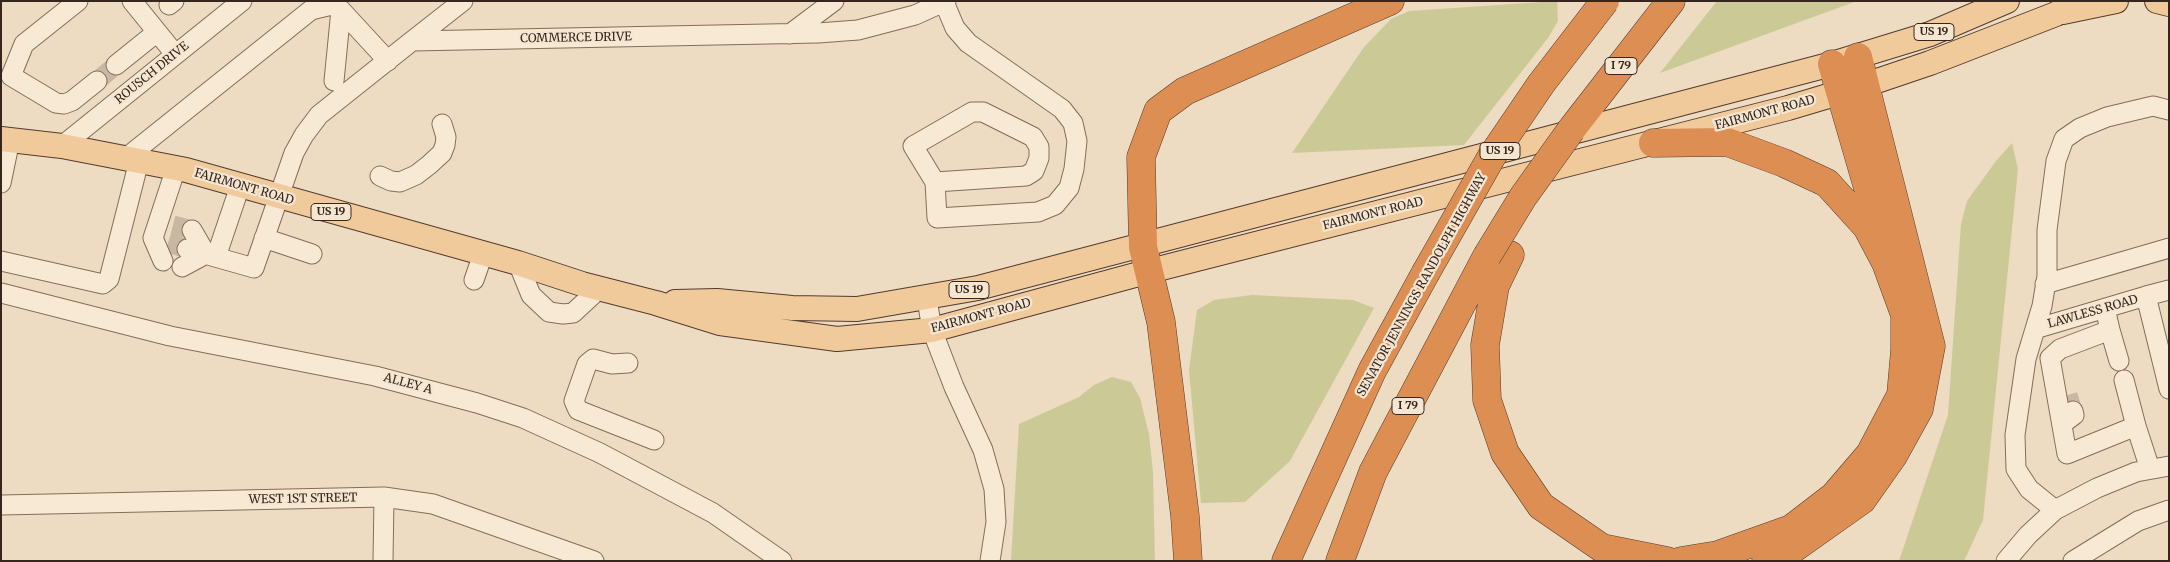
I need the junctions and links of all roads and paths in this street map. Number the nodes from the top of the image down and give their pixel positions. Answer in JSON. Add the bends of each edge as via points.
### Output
{"nodes":[{"id":1,"x":78,"y":1,"type":"edge"},
{"id":2,"x":132,"y":1,"type":"edge"},
{"id":3,"x":242,"y":1,"type":"edge"},
{"id":4,"x":463,"y":1,"type":"edge"},
{"id":5,"x":834,"y":1,"type":"edge"},
{"id":6,"x":1390,"y":1,"type":"edge"},
{"id":7,"x":1604,"y":1,"type":"edge"},
{"id":8,"x":1671,"y":1,"type":"edge"},
{"id":9,"x":2007,"y":1,"type":"edge"},
{"id":10,"x":2076,"y":1,"type":"edge"},
{"id":11,"x":2116,"y":1,"type":"edge"},
{"id":12,"x":2157,"y":1,"type":"edge"},
{"id":13,"x":945,"y":2,"type":"edge"},
{"id":14,"x":2169,"y":4,"type":"edge"},
{"id":15,"x":341,"y":10,"type":"junction"},
{"id":16,"x":2056,"y":14,"type":"junction"},
{"id":17,"x":157,"y":32,"type":"junction"},
{"id":18,"x":790,"y":34,"type":"junction"},
{"id":19,"x":412,"y":41,"type":"junction"},
{"id":20,"x":175,"y":54,"type":"junction"},
{"id":21,"x":382,"y":54,"type":"junction"},
{"id":22,"x":1858,"y":57,"type":"junction"},
{"id":23,"x":1832,"y":64,"type":"junction"},
{"id":24,"x":116,"y":66,"type":"tunnel mouth"},
{"id":25,"x":97,"y":81,"type":"tunnel mouth"},
{"id":26,"x":334,"y":81,"type":"dead end"},
{"id":27,"x":1854,"y":88,"type":"junction"},
{"id":28,"x":2169,"y":110,"type":"edge"},
{"id":29,"x":442,"y":124,"type":"dead end"},
{"id":30,"x":6,"y":140,"type":"edge"},
{"id":31,"x":1653,"y":143,"type":"junction"},
{"id":32,"x":62,"y":146,"type":"junction"},
{"id":33,"x":133,"y":160,"type":"junction"},
{"id":34,"x":176,"y":168,"type":"junction"},
{"id":35,"x":380,"y":176,"type":"dead end"},
{"id":36,"x":935,"y":182,"type":"junction"},
{"id":37,"x":1,"y":183,"type":"edge"},
{"id":38,"x":240,"y":186,"type":"junction"},
{"id":39,"x":278,"y":197,"type":"junction"},
{"id":40,"x":173,"y":225,"type":"dead end"},
{"id":41,"x":192,"y":230,"type":"tunnel mouth"},
{"id":42,"x":264,"y":238,"type":"junction"},
{"id":43,"x":2169,"y":248,"type":"edge"},
{"id":44,"x":187,"y":249,"type":"tunnel mouth"},
{"id":45,"x":312,"y":254,"type":"dead end"},
{"id":46,"x":484,"y":254,"type":"junction"},
{"id":47,"x":211,"y":255,"type":"junction"},
{"id":48,"x":1499,"y":255,"type":"junction"},
{"id":49,"x":1146,"y":259,"type":"junction"},
{"id":50,"x":1,"y":261,"type":"edge"},
{"id":51,"x":518,"y":263,"type":"junction"},
{"id":52,"x":182,"y":267,"type":"tunnel mouth"},
{"id":53,"x":474,"y":280,"type":"dead end"},
{"id":54,"x":2045,"y":284,"type":"junction"},
{"id":55,"x":600,"y":288,"type":"junction"},
{"id":56,"x":2169,"y":290,"type":"edge"},
{"id":57,"x":1,"y":292,"type":"edge"},
{"id":58,"x":2146,"y":296,"type":"junction"},
{"id":59,"x":927,"y":299,"type":"junction"},
{"id":60,"x":656,"y":303,"type":"junction"},
{"id":61,"x":2105,"y":308,"type":"junction"},
{"id":62,"x":1905,"y":315,"type":"junction"},
{"id":63,"x":2035,"y":329,"type":"junction"},
{"id":64,"x":932,"y":330,"type":"junction"},
{"id":65,"x":2110,"y":330,"type":"junction"},
{"id":66,"x":2119,"y":361,"type":"dead end"},
{"id":67,"x":628,"y":362,"type":"dead end"},
{"id":68,"x":2054,"y":379,"type":"junction"},
{"id":69,"x":2168,"y":379,"type":"edge"},
{"id":70,"x":2124,"y":380,"type":"dead end"},
{"id":71,"x":2067,"y":410,"type":"junction"},
{"id":72,"x":2136,"y":426,"type":"junction"},
{"id":73,"x":654,"y":440,"type":"dead end"},
{"id":74,"x":2169,"y":466,"type":"edge"},
{"id":75,"x":2150,"y":469,"type":"junction"},
{"id":76,"x":384,"y":497,"type":"junction"},
{"id":77,"x":1,"y":505,"type":"edge"},
{"id":78,"x":2055,"y":510,"type":"junction"},
{"id":79,"x":2169,"y":510,"type":"edge"},
{"id":80,"x":383,"y":561,"type":"edge"},
{"id":81,"x":594,"y":561,"type":"edge"},
{"id":82,"x":782,"y":561,"type":"edge"},
{"id":83,"x":990,"y":561,"type":"edge"},
{"id":84,"x":1188,"y":561,"type":"edge"},
{"id":85,"x":1286,"y":561,"type":"edge"},
{"id":86,"x":1340,"y":561,"type":"edge"},
{"id":87,"x":1667,"y":561,"type":"edge"},
{"id":88,"x":1681,"y":561,"type":"edge"},
{"id":89,"x":1766,"y":561,"type":"edge"},
{"id":90,"x":2006,"y":561,"type":"edge"},
{"id":91,"x":2073,"y":561,"type":"edge"}],
"edges":[{"from":1,"to":25,"type":"street","via":[[24,44],[11,76],[64,104]]},
{"from":2,"to":17,"type":"street"},
{"from":3,"to":20,"type":"street","name":"ROUSCH DRIVE"},
{"from":4,"to":19,"type":"street"},
{"from":5,"to":18,"type":"street"},
{"from":6,"to":49,"type":"highway","via":[[1185,92],[1158,110],[1141,158]]},
{"from":7,"to":85,"type":"highway","name":"SENATOR JENNINGS RANDOLPH HIGHWAY","bridge":true,"via":[[1492,156],[1372,371]]},
{"from":8,"to":48,"type":"highway","number":"I 79","bridge":true,"via":[[1570,130]]},
{"from":9,"to":22,"type":"main road","name":"FAIRMONT ROAD","number":"US 19","via":[[1930,34]]},
{"from":10,"to":16,"type":"main road","name":"FAIRMONT ROAD","number":"US 19"},
{"from":11,"to":16,"type":"main road"},
{"from":12,"to":14,"type":"main road"},
{"from":13,"to":18,"type":"street","name":"COMMERCE DRIVE","via":[[915,15],[858,30]]},
{"from":13,"to":36,"type":"street","via":[[955,28],[968,43],[1062,109],[1073,123],[1077,141],[1069,188],[1055,205],[1038,212],[937,218]]},
{"from":15,"to":21,"type":"street"},
{"from":15,"to":26,"type":"street"},
{"from":15,"to":33,"type":"street","via":[[332,5],[311,10],[212,90]]},
{"from":16,"to":27,"type":"main road","name":"FAIRMONT ROAD","number":"US 19","via":[[1930,63]]},
{"from":17,"to":20,"type":"street"},
{"from":17,"to":24,"type":"street"},
{"from":18,"to":19,"type":"street","name":"COMMERCE DRIVE"},
{"from":19,"to":21,"type":"street"},
{"from":20,"to":32,"type":"street","name":"ROUSCH DRIVE"},
{"from":21,"to":39,"type":"street","via":[[319,115],[294,153]]},
{"from":22,"to":23,"type":"main road","name":"FAIRMONT ROAD","number":"US 19"},
{"from":22,"to":27,"type":"highway"},
{"from":23,"to":27,"type":"highway"},
{"from":23,"to":49,"type":"main road","name":"FAIRMONT ROAD","number":"US 19"},
{"from":27,"to":31,"type":"main road","name":"FAIRMONT ROAD","number":"US 19"},
{"from":27,"to":62,"type":"highway"},
{"from":27,"to":89,"type":"highway","via":[[1931,346],[1919,409],[1893,456],[1862,500],[1787,553]]},
{"from":28,"to":54,"type":"street","via":[[2153,106],[2107,117],[2080,128],[2064,139],[2056,161],[2047,230]]},
{"from":29,"to":35,"type":"street","via":[[445,145],[442,153],[430,164],[400,182]]},
{"from":30,"to":32,"type":"main road","name":"FAIRMONT ROAD","number":"US 19"},
{"from":30,"to":37,"type":"street"},
{"from":31,"to":49,"type":"main road","name":"FAIRMONT ROAD","number":"US 19"},
{"from":31,"to":62,"type":"highway","via":[[1727,142],[1827,183],[1867,227],[1886,263]]},
{"from":32,"to":33,"type":"main road","name":"FAIRMONT ROAD","number":"US 19"},
{"from":33,"to":34,"type":"main road","name":"FAIRMONT ROAD","number":"US 19"},
{"from":33,"to":50,"type":"street","via":[[109,279],[103,284]]},
{"from":34,"to":38,"type":"main road","name":"FAIRMONT ROAD","number":"US 19"},
{"from":34,"to":40,"type":"street","via":[[162,247]]},
{"from":36,"to":36,"type":"street","via":[[1026,176],[1034,170],[1039,147],[1033,137],[983,112],[972,112],[913,146]]},
{"from":38,"to":39,"type":"main road","name":"FAIRMONT ROAD","number":"US 19"},
{"from":38,"to":47,"type":"street"},
{"from":39,"to":42,"type":"street"},
{"from":39,"to":46,"type":"main road","name":"FAIRMONT ROAD","number":"US 19"},
{"from":41,"to":47,"type":"street"},
{"from":42,"to":45,"type":"street"},
{"from":42,"to":47,"type":"street","via":[[254,268]]},
{"from":43,"to":54,"type":"street"},
{"from":44,"to":47,"type":"street"},
{"from":46,"to":51,"type":"main road","name":"FAIRMONT ROAD","number":"US 19"},
{"from":46,"to":53,"type":"street"},
{"from":47,"to":52,"type":"street"},
{"from":48,"to":86,"type":"highway","number":"I 79","via":[[1373,472]]},
{"from":48,"to":87,"type":"highway","via":[[1486,345],[1487,400],[1505,453],[1541,506],[1602,548]]},
{"from":49,"to":59,"type":"main road","name":"FAIRMONT ROAD","number":"US 19"},
{"from":49,"to":64,"type":"main road","name":"FAIRMONT ROAD","number":"US 19"},
{"from":49,"to":84,"type":"highway","via":[[1161,322]]},
{"from":51,"to":55,"type":"main road","name":"FAIRMONT ROAD","number":"US 19"},
{"from":51,"to":55,"type":"street","via":[[531,295],[549,312],[573,313]]},
{"from":54,"to":63,"type":"street"},
{"from":55,"to":60,"type":"main road","name":"FAIRMONT ROAD","number":"US 19"},
{"from":56,"to":58,"type":"street"},
{"from":57,"to":82,"type":"street","name":"ALLEY A","via":[[170,336],[375,376],[523,418],[600,453],[713,513]]},
{"from":58,"to":61,"type":"street","name":"LAWLESS ROAD"},
{"from":58,"to":69,"type":"street","name":"LAWLESS ROAD"},
{"from":59,"to":60,"type":"main road","name":"FAIRMONT ROAD","number":"US 19","via":[[857,310],[717,301]]},
{"from":59,"to":64,"type":"street"},
{"from":60,"to":64,"type":"main road","name":"FAIRMONT ROAD","number":"US 19","via":[[720,323],[837,338]]},
{"from":61,"to":63,"type":"street","name":"LAWLESS ROAD"},
{"from":61,"to":65,"type":"street"},
{"from":62,"to":88,"type":"highway","via":[[1901,395],[1870,454],[1834,496],[1791,529],[1718,555]]},
{"from":63,"to":78,"type":"street","via":[[2026,359],[2014,435],[2016,470],[2029,490]]},
{"from":64,"to":83,"type":"street","via":[[983,450],[994,489],[996,522]]},
{"from":65,"to":66,"type":"street"},
{"from":65,"to":68,"type":"street","via":[[2060,349],[2050,358]]},
{"from":67,"to":73,"type":"street","via":[[612,364],[593,358],[587,364],[574,401],[578,410]]},
{"from":68,"to":71,"type":"street"},
{"from":68,"to":71,"type":"street","via":[[2065,383]]},
{"from":70,"to":72,"type":"street"},
{"from":71,"to":72,"type":"street","via":[[2067,454]]},
{"from":72,"to":75,"type":"street"},
{"from":74,"to":75,"type":"street"},
{"from":75,"to":78,"type":"street","via":[[2097,488]]},
{"from":76,"to":77,"type":"street","name":"WEST 1ST STREET"},
{"from":76,"to":80,"type":"street"},
{"from":76,"to":81,"type":"street","name":"WEST 1ST STREET","via":[[433,504]]},
{"from":78,"to":90,"type":"street"},
{"from":79,"to":91,"type":"street","via":[[2138,522]]}]}
